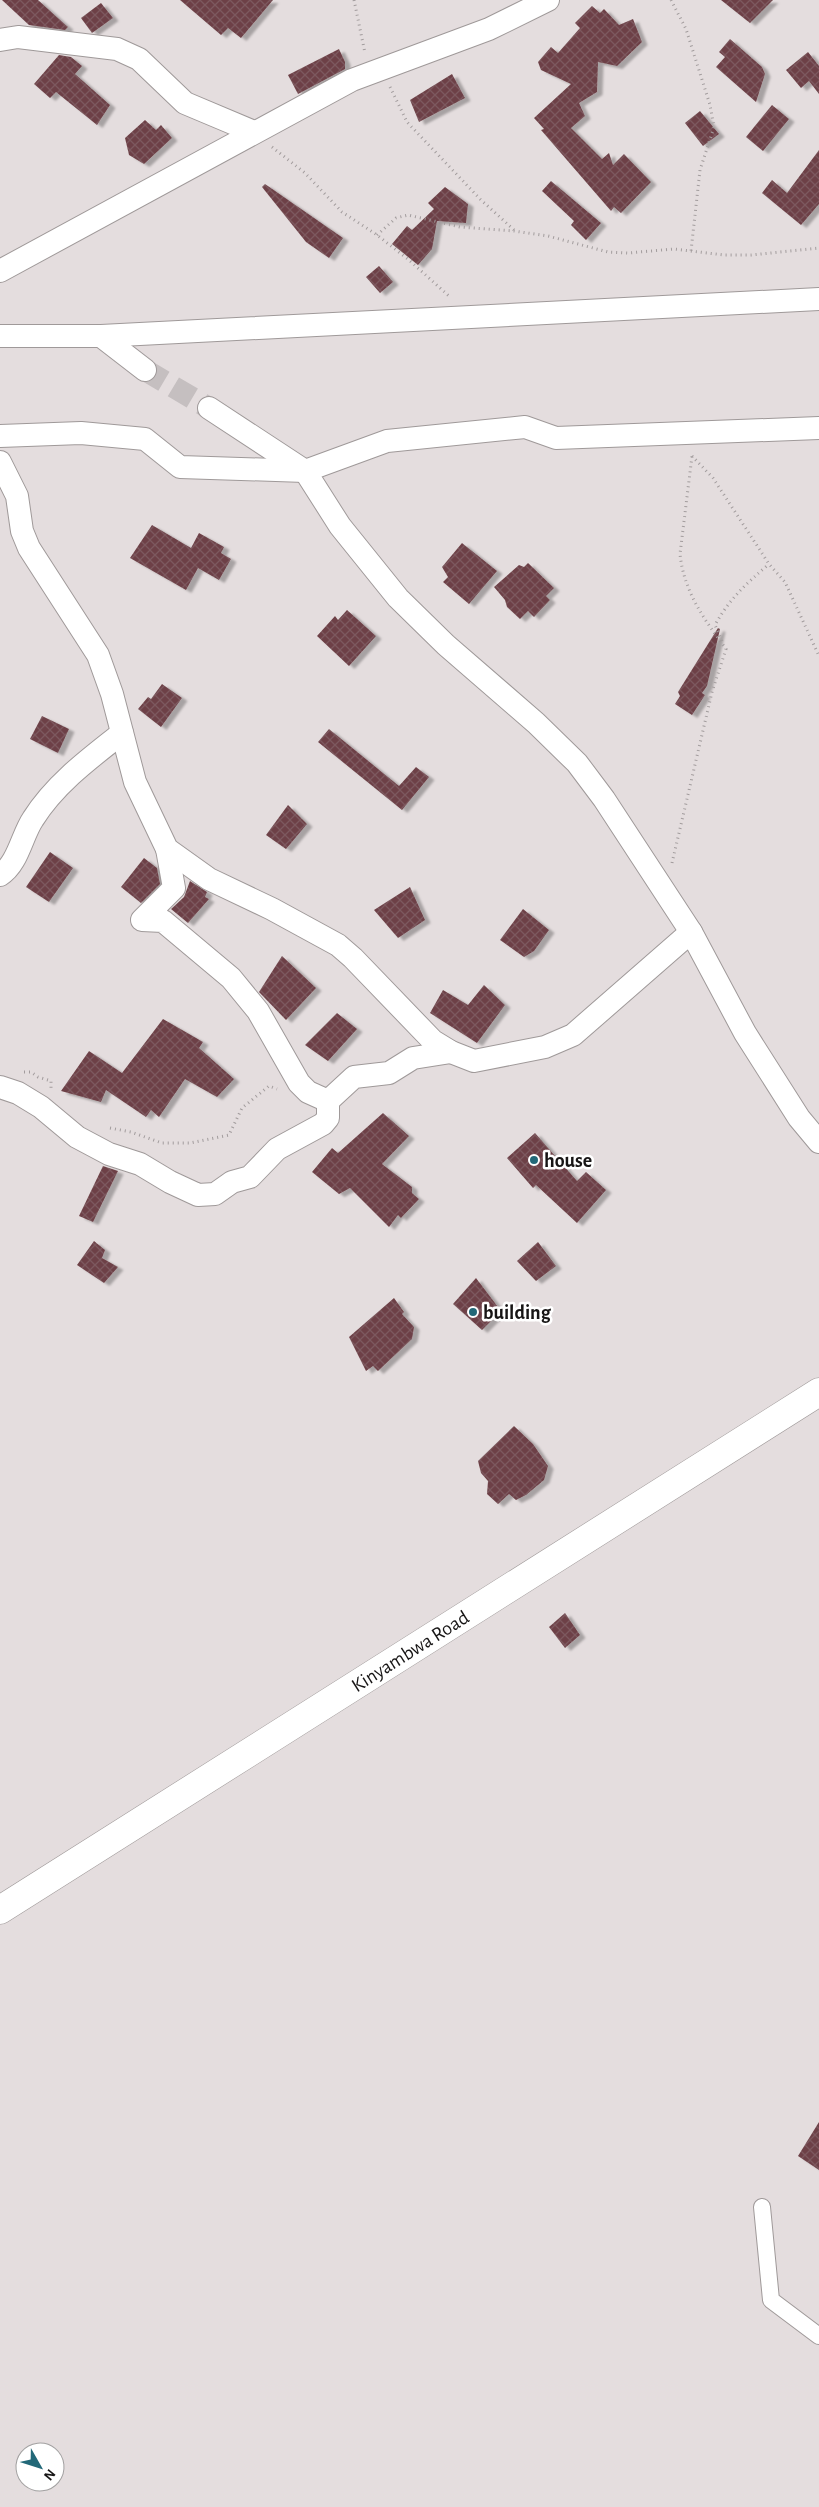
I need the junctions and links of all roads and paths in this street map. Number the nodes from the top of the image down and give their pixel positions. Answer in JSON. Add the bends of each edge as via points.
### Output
{"nodes":[{"id":1,"x":354,"y":0,"type":"edge"},
{"id":2,"x":548,"y":0,"type":"edge"},
{"id":3,"x":671,"y":0,"type":"edge"},
{"id":4,"x":0,"y":22,"type":"edge"},
{"id":5,"x":9,"y":38,"type":"edge"},
{"id":6,"x":377,"y":72,"type":"junction"},
{"id":7,"x":254,"y":132,"type":"junction"},
{"id":8,"x":514,"y":231,"type":"junction"},
{"id":9,"x":377,"y":235,"type":"junction"},
{"id":10,"x":819,"y":248,"type":"edge"},
{"id":11,"x":691,"y":250,"type":"junction"},
{"id":12,"x":0,"y":271,"type":"edge"},
{"id":13,"x":819,"y":299,"type":"edge"},
{"id":14,"x":468,"y":317,"type":"junction"},
{"id":15,"x":0,"y":336,"type":"edge"},
{"id":16,"x":101,"y":336,"type":"junction"},
{"id":17,"x":145,"y":370,"type":"tunnel mouth"},
{"id":18,"x":209,"y":408,"type":"tunnel mouth"},
{"id":19,"x":819,"y":428,"type":"edge"},
{"id":20,"x":0,"y":436,"type":"edge"},
{"id":21,"x":0,"y":462,"type":"edge"},
{"id":22,"x":305,"y":471,"type":"junction"},
{"id":23,"x":769,"y":564,"type":"junction"},
{"id":24,"x":726,"y":649,"type":"junction"},
{"id":25,"x":819,"y":656,"type":"edge"},
{"id":26,"x":122,"y":733,"type":"junction"},
{"id":27,"x":167,"y":849,"type":"junction"},
{"id":28,"x":0,"y":874,"type":"edge"},
{"id":29,"x":665,"y":893,"type":"junction"},
{"id":30,"x":691,"y":932,"type":"junction"},
{"id":31,"x":451,"y":1052,"type":"junction"},
{"id":32,"x":3,"y":1088,"type":"edge"},
{"id":33,"x":308,"y":1092,"type":"junction"},
{"id":34,"x":328,"y":1101,"type":"junction"},
{"id":35,"x":54,"y":1118,"type":"junction"},
{"id":36,"x":102,"y":1127,"type":"dead end"},
{"id":37,"x":819,"y":1142,"type":"edge"},
{"id":38,"x":819,"y":1392,"type":"edge"},
{"id":39,"x":0,"y":1910,"type":"edge"},
{"id":40,"x":762,"y":2206,"type":"dead end"},
{"id":41,"x":819,"y":2336,"type":"edge"}],
"edges":[{"from":1,"to":6,"type":"path"},
{"from":2,"to":6,"type":"street","via":[[489,29]]},
{"from":3,"to":11,"type":"path","via":[[686,29],[714,127],[700,170]]},
{"from":4,"to":5,"type":"street"},
{"from":5,"to":7,"type":"street","via":[[117,49],[139,58],[186,103]]},
{"from":6,"to":7,"type":"street","via":[[352,80]]},
{"from":6,"to":8,"type":"path","via":[[407,122]]},
{"from":7,"to":9,"type":"path","via":[[305,174],[342,212]]},
{"from":7,"to":12,"type":"street"},
{"from":8,"to":9,"type":"path","via":[[460,227],[401,215]]},
{"from":8,"to":11,"type":"path","via":[[548,236],[608,252]]},
{"from":9,"to":14,"type":"path","via":[[436,283]]},
{"from":10,"to":11,"type":"path","via":[[751,255]]},
{"from":13,"to":14,"type":"street"},
{"from":14,"to":16,"type":"street"},
{"from":15,"to":16,"type":"street"},
{"from":16,"to":17,"type":"street"},
{"from":18,"to":22,"type":"street"},
{"from":19,"to":22,"type":"street","via":[[556,438],[525,427],[387,441]]},
{"from":20,"to":22,"type":"street","via":[[81,433],[145,439],[180,467]]},
{"from":21,"to":26,"type":"street","via":[[17,496],[22,530],[29,548],[98,655]]},
{"from":22,"to":29,"type":"street","via":[[340,526],[398,598],[577,763]]},
{"from":23,"to":24,"type":"path","via":[[737,592],[715,625]]},
{"from":23,"to":24,"type":"path","via":[[713,478],[692,456],[680,554],[682,569],[695,606]]},
{"from":23,"to":25,"type":"path","via":[[786,582]]},
{"from":24,"to":29,"type":"path","via":[[712,692]]},
{"from":26,"to":27,"type":"street","via":[[135,782]]},
{"from":26,"to":28,"type":"street","via":[[57,788],[33,818],[12,861]]},
{"from":27,"to":31,"type":"street","via":[[208,879],[338,944],[433,1041]]},
{"from":27,"to":33,"type":"street","via":[[174,888],[142,920],[163,921],[231,978],[258,1010],[299,1083]]},
{"from":29,"to":30,"type":"street"},
{"from":30,"to":31,"type":"street","via":[[573,1035],[545,1047],[474,1061]]},
{"from":30,"to":37,"type":"street","via":[[745,1033],[798,1118]]},
{"from":31,"to":34,"type":"street","via":[[413,1058],[389,1073],[354,1077]]},
{"from":32,"to":35,"type":"street","via":[[18,1093]]},
{"from":32,"to":35,"type":"path","via":[[23,1072],[51,1081]]},
{"from":33,"to":34,"type":"street"},
{"from":33,"to":36,"type":"path","via":[[288,1092],[269,1086],[242,1108],[229,1135],[190,1143],[162,1143],[132,1132]]},
{"from":34,"to":35,"type":"street","via":[[328,1118],[323,1124],[277,1149],[250,1177],[232,1182],[215,1194],[198,1195],[140,1164],[109,1154],[77,1137]]},
{"from":38,"to":39,"type":"street","name":"Kinyambwa Road"},
{"from":40,"to":41,"type":"street","via":[[771,2300]]}]}
